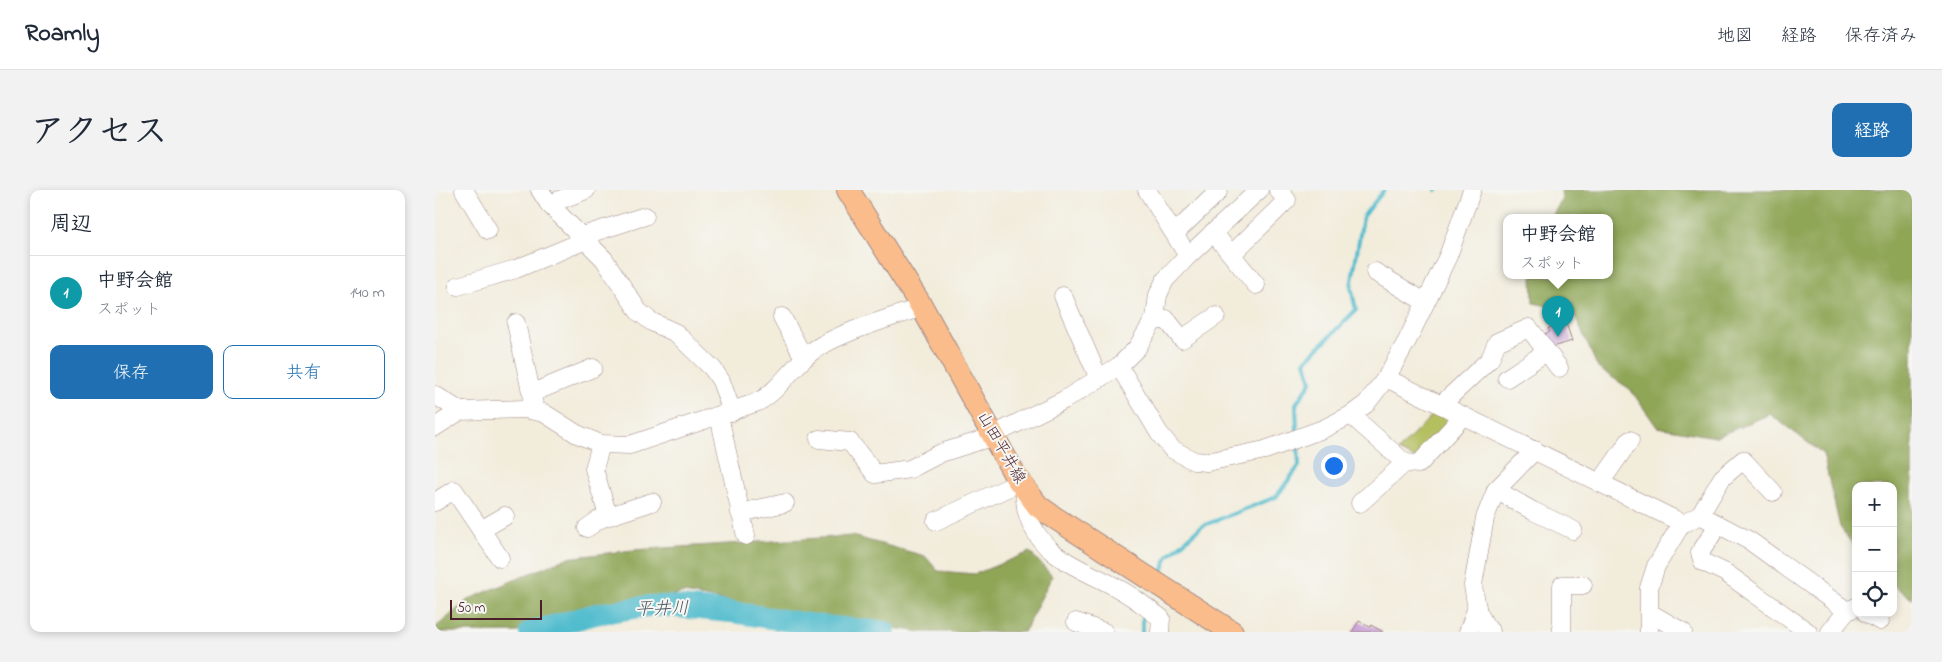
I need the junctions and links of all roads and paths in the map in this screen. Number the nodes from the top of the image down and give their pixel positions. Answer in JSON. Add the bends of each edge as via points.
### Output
{"nodes":[{"id":1,"x":464,"y":190,"type":"edge"},
{"id":2,"x":586,"y":190,"type":"edge"},
{"id":3,"x":848,"y":190,"type":"edge"},
{"id":4,"x":1147,"y":190,"type":"edge"},
{"id":5,"x":1259,"y":190,"type":"edge"},
{"id":6,"x":1278,"y":190,"type":"edge"},
{"id":7,"x":1473,"y":190,"type":"edge"},
{"id":8,"x":1218,"y":192,"type":"dead end"},
{"id":9,"x":545,"y":197,"type":"edge"},
{"id":10,"x":645,"y":216,"type":"dead end"},
{"id":11,"x":488,"y":230,"type":"dead end"},
{"id":12,"x":1213,"y":232,"type":"junction"},
{"id":13,"x":1175,"y":233,"type":"junction"},
{"id":14,"x":584,"y":238,"type":"junction"},
{"id":15,"x":1232,"y":254,"type":"junction"},
{"id":16,"x":1188,"y":256,"type":"junction"},
{"id":17,"x":1375,"y":272,"type":"dead end"},
{"id":18,"x":1256,"y":285,"type":"dead end"},
{"id":19,"x":457,"y":286,"type":"dead end"},
{"id":20,"x":1063,"y":296,"type":"dead end"},
{"id":21,"x":1425,"y":302,"type":"junction"},
{"id":22,"x":921,"y":307,"type":"junction"},
{"id":23,"x":1216,"y":316,"type":"dead end"},
{"id":24,"x":782,"y":317,"type":"dead end"},
{"id":25,"x":1153,"y":321,"type":"junction"},
{"id":26,"x":516,"y":323,"type":"dead end"},
{"id":27,"x":1546,"y":352,"type":"junction"},
{"id":28,"x":804,"y":358,"type":"junction"},
{"id":29,"x":1119,"y":366,"type":"junction"},
{"id":30,"x":593,"y":368,"type":"dead end"},
{"id":31,"x":1559,"y":368,"type":"dead end"},
{"id":32,"x":1386,"y":378,"type":"junction"},
{"id":33,"x":1507,"y":378,"type":"dead end"},
{"id":34,"x":1099,"y":379,"type":"junction"},
{"id":35,"x":532,"y":392,"type":"junction"},
{"id":36,"x":435,"y":395,"type":"edge"},
{"id":37,"x":1441,"y":405,"type":"junction"},
{"id":38,"x":535,"y":410,"type":"junction"},
{"id":39,"x":460,"y":411,"type":"junction"},
{"id":40,"x":725,"y":414,"type":"junction"},
{"id":41,"x":1351,"y":415,"type":"junction"},
{"id":42,"x":1463,"y":416,"type":"junction"},
{"id":43,"x":435,"y":427,"type":"edge"},
{"id":44,"x":992,"y":435,"type":"junction"},
{"id":45,"x":819,"y":438,"type":"dead end"},
{"id":46,"x":1629,"y":440,"type":"dead end"},
{"id":47,"x":601,"y":444,"type":"junction"},
{"id":48,"x":1535,"y":450,"type":"junction"},
{"id":49,"x":1405,"y":463,"type":"junction"},
{"id":50,"x":1600,"y":483,"type":"junction"},
{"id":51,"x":1022,"y":486,"type":"junction"},
{"id":52,"x":1496,"y":490,"type":"junction"},
{"id":53,"x":1773,"y":492,"type":"dead end"},
{"id":54,"x":435,"y":502,"type":"edge"},
{"id":55,"x":651,"y":502,"type":"dead end"},
{"id":56,"x":785,"y":503,"type":"dead end"},
{"id":57,"x":1360,"y":503,"type":"dead end"},
{"id":58,"x":740,"y":513,"type":"junction"},
{"id":59,"x":1700,"y":514,"type":"junction"},
{"id":60,"x":505,"y":516,"type":"dead end"},
{"id":61,"x":608,"y":516,"type":"junction"},
{"id":62,"x":936,"y":521,"type":"dead end"},
{"id":63,"x":1682,"y":523,"type":"junction"},
{"id":64,"x":1718,"y":525,"type":"junction"},
{"id":65,"x":587,"y":528,"type":"dead end"},
{"id":66,"x":481,"y":530,"type":"junction"},
{"id":67,"x":1573,"y":530,"type":"dead end"},
{"id":68,"x":746,"y":536,"type":"dead end"},
{"id":69,"x":500,"y":558,"type":"dead end"},
{"id":70,"x":1583,"y":584,"type":"dead end"},
{"id":71,"x":1477,"y":607,"type":"junction"},
{"id":72,"x":1851,"y":609,"type":"edge"},
{"id":73,"x":1650,"y":613,"type":"junction"},
{"id":74,"x":1076,"y":622,"type":"dead end"},
{"id":75,"x":1104,"y":632,"type":"edge"},
{"id":76,"x":1160,"y":632,"type":"edge"},
{"id":77,"x":1232,"y":632,"type":"edge"},
{"id":78,"x":1467,"y":632,"type":"edge"},
{"id":79,"x":1491,"y":632,"type":"edge"},
{"id":80,"x":1562,"y":632,"type":"edge"},
{"id":81,"x":1649,"y":632,"type":"edge"},
{"id":82,"x":1683,"y":632,"type":"edge"},
{"id":83,"x":1808,"y":632,"type":"edge"},
{"id":84,"x":1830,"y":632,"type":"edge"}],
"edges":[{"from":1,"to":11,"type":"street"},
{"from":2,"to":9,"type":"street"},
{"from":3,"to":22,"type":"main road","name":"山田平井線"},
{"from":4,"to":13,"type":"street"},
{"from":5,"to":12,"type":"street"},
{"from":6,"to":15,"type":"street","via":[[1287,200]]},
{"from":7,"to":21,"type":"street","via":[[1448,256]]},
{"from":8,"to":13,"type":"street"},
{"from":9,"to":14,"type":"street"},
{"from":10,"to":14,"type":"street"},
{"from":12,"to":15,"type":"street"},
{"from":12,"to":16,"type":"street"},
{"from":13,"to":16,"type":"street"},
{"from":14,"to":19,"type":"street","via":[[516,269]]},
{"from":14,"to":40,"type":"street","via":[[604,259],[639,312],[676,333],[713,369],[721,381]]},
{"from":15,"to":18,"type":"street"},
{"from":16,"to":25,"type":"street","via":[[1165,280]]},
{"from":17,"to":21,"type":"street"},
{"from":20,"to":34,"type":"street"},
{"from":21,"to":32,"type":"street"},
{"from":22,"to":28,"type":"street","via":[[840,337]]},
{"from":22,"to":44,"type":"main road","name":"山田平井線"},
{"from":23,"to":25,"type":"street","via":[[1182,339],[1166,319]]},
{"from":24,"to":28,"type":"street"},
{"from":25,"to":29,"type":"street","via":[[1137,348]]},
{"from":26,"to":35,"type":"street"},
{"from":27,"to":31,"type":"street"},
{"from":27,"to":33,"type":"street"},
{"from":27,"to":37,"type":"street","via":[[1529,328],[1497,342],[1490,359]]},
{"from":28,"to":40,"type":"street","via":[[767,397]]},
{"from":29,"to":34,"type":"street"},
{"from":29,"to":41,"type":"street","via":[[1159,432],[1172,448],[1193,461],[1207,462],[1265,450]]},
{"from":30,"to":35,"type":"street"},
{"from":32,"to":37,"type":"street"},
{"from":32,"to":41,"type":"street","via":[[1366,404]]},
{"from":34,"to":44,"type":"street"},
{"from":35,"to":38,"type":"street"},
{"from":36,"to":39,"type":"street"},
{"from":37,"to":42,"type":"street"},
{"from":38,"to":39,"type":"street"},
{"from":38,"to":47,"type":"street"},
{"from":39,"to":43,"type":"street"},
{"from":40,"to":47,"type":"street","via":[[630,445]]},
{"from":40,"to":58,"type":"street"},
{"from":41,"to":49,"type":"street"},
{"from":42,"to":48,"type":"street"},
{"from":42,"to":49,"type":"street","via":[[1419,464]]},
{"from":44,"to":45,"type":"street","via":[[941,453],[910,469],[875,474],[850,442]]},
{"from":44,"to":51,"type":"main road","name":"山田平井線"},
{"from":46,"to":50,"type":"street"},
{"from":47,"to":61,"type":"street","via":[[593,469]]},
{"from":48,"to":50,"type":"street"},
{"from":48,"to":52,"type":"street"},
{"from":49,"to":57,"type":"street"},
{"from":50,"to":63,"type":"street"},
{"from":51,"to":62,"type":"street"},
{"from":51,"to":76,"type":"street","via":[[1027,513],[1049,549],[1076,568],[1119,588],[1141,603],[1161,618]]},
{"from":51,"to":77,"type":"main road","name":"山田平井線","via":[[1038,506],[1052,516]]},
{"from":52,"to":67,"type":"street"},
{"from":52,"to":71,"type":"street","via":[[1485,518],[1473,585]]},
{"from":53,"to":59,"type":"street","via":[[1743,460],[1722,478]]},
{"from":54,"to":66,"type":"street","via":[[454,490]]},
{"from":55,"to":61,"type":"street"},
{"from":56,"to":58,"type":"street"},
{"from":58,"to":68,"type":"street"},
{"from":59,"to":63,"type":"street"},
{"from":59,"to":64,"type":"street"},
{"from":60,"to":66,"type":"street"},
{"from":61,"to":65,"type":"street"},
{"from":63,"to":73,"type":"street","via":[[1649,588]]},
{"from":64,"to":72,"type":"street","via":[[1750,541]]},
{"from":64,"to":83,"type":"street","via":[[1700,553],[1703,562],[1726,573]]},
{"from":66,"to":69,"type":"street"},
{"from":70,"to":80,"type":"street","via":[[1562,585]]},
{"from":71,"to":78,"type":"street"},
{"from":71,"to":79,"type":"street"},
{"from":72,"to":84,"type":"street"},
{"from":73,"to":81,"type":"street"},
{"from":73,"to":82,"type":"street"},
{"from":74,"to":75,"type":"street"}]}
